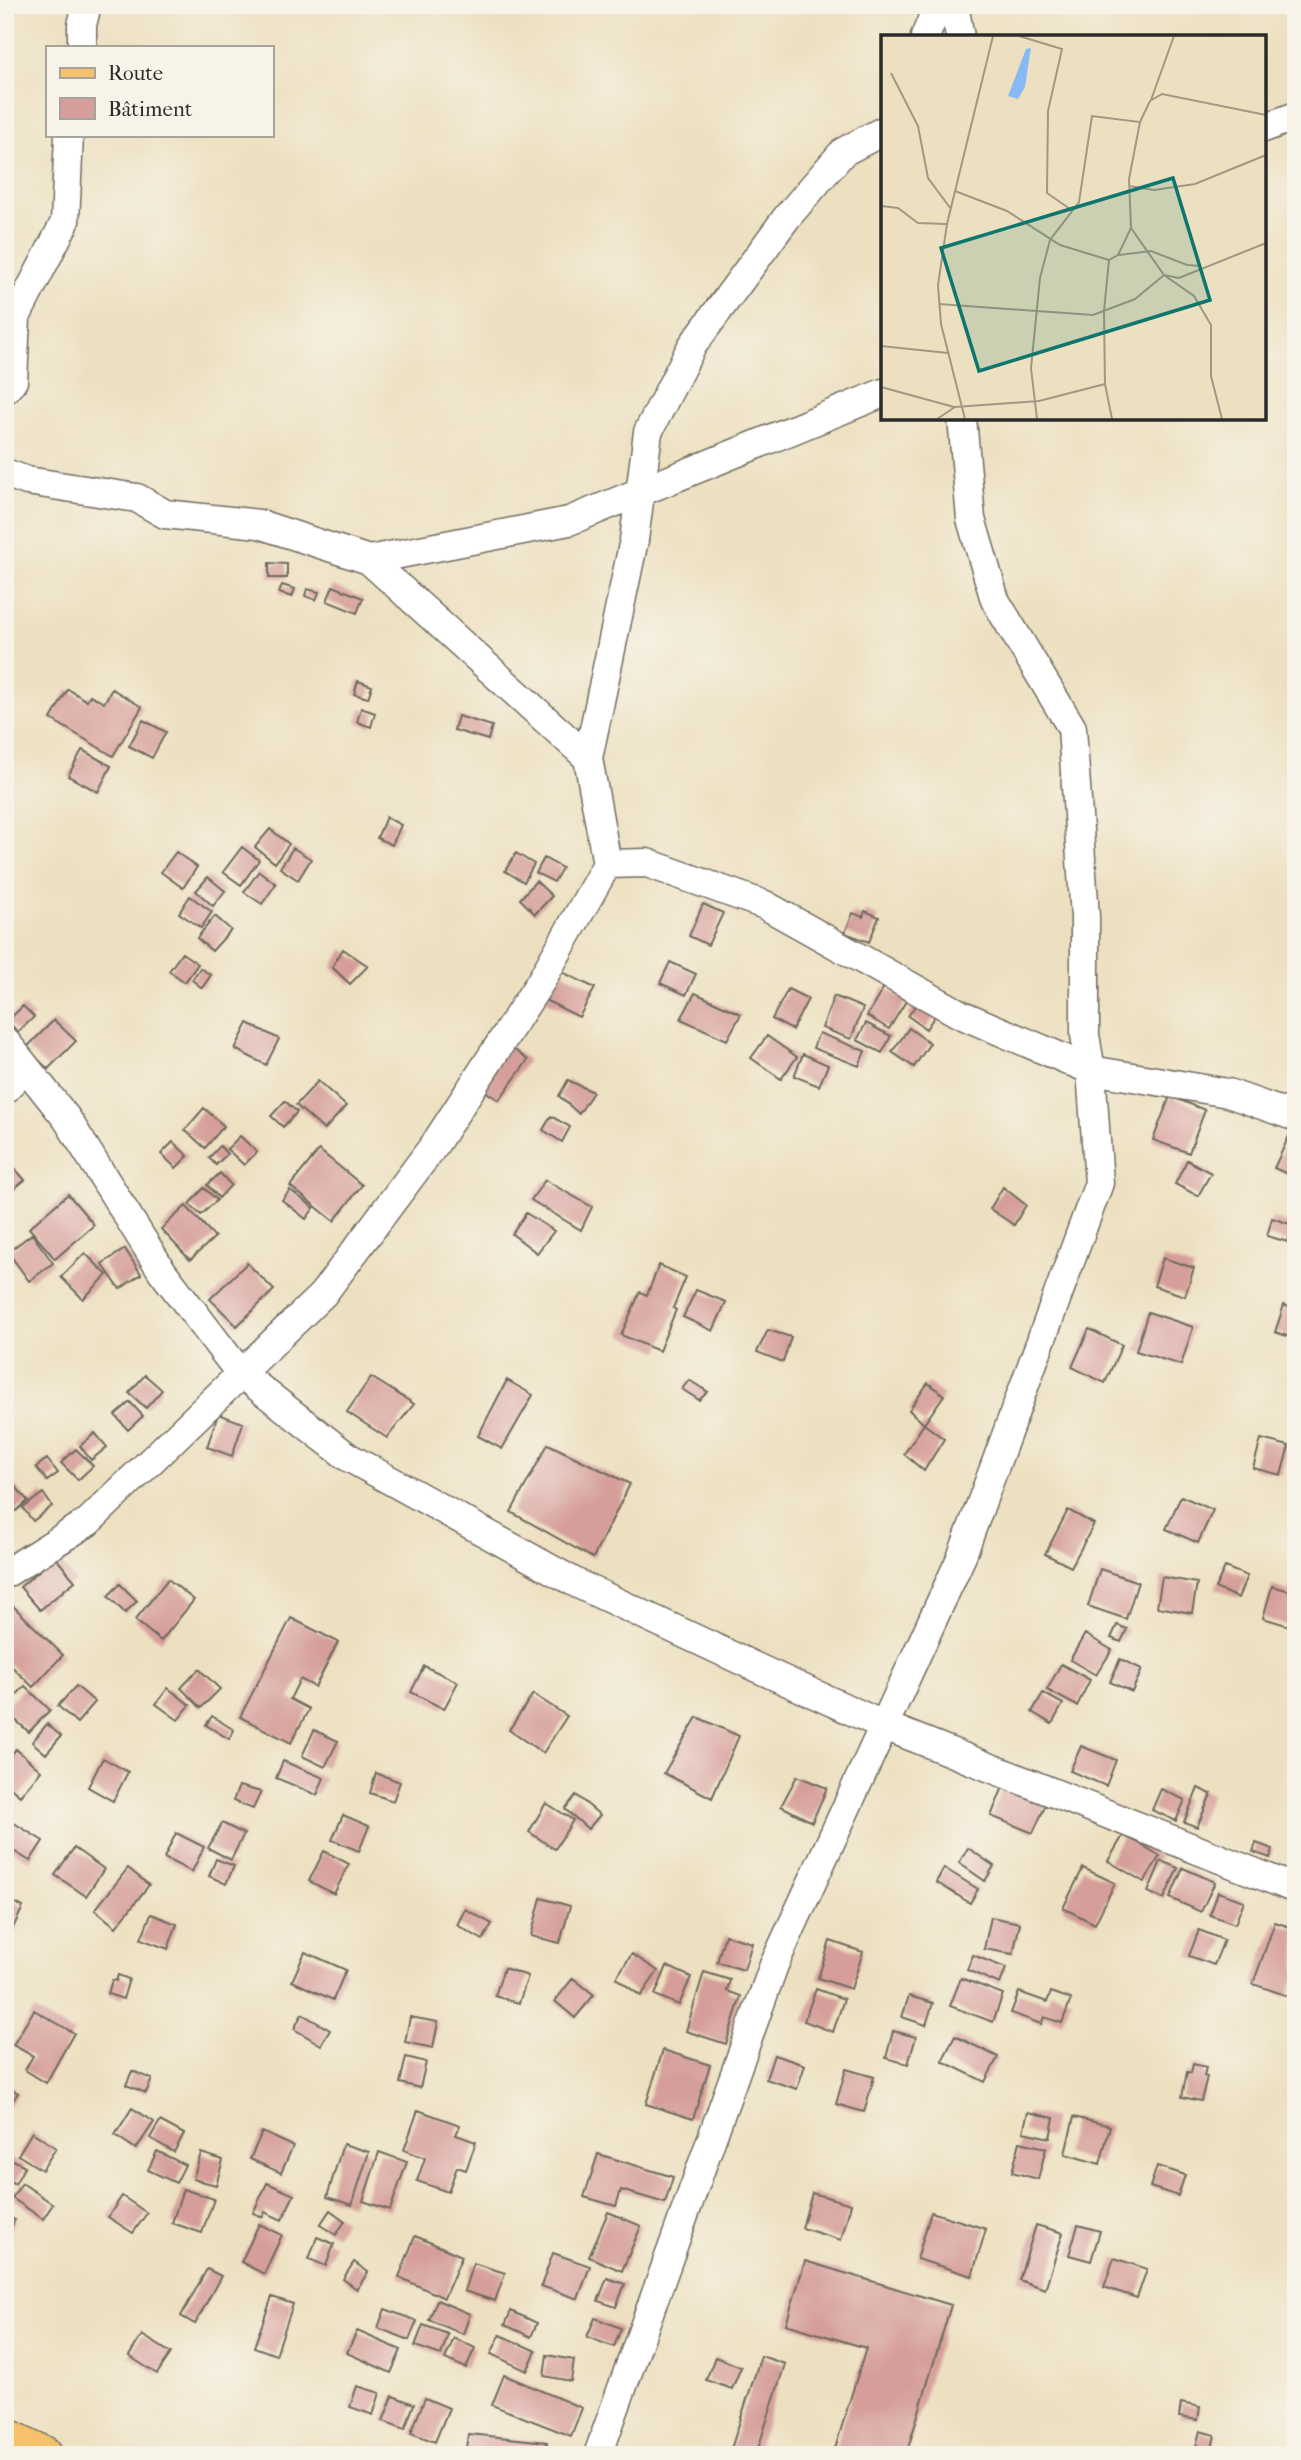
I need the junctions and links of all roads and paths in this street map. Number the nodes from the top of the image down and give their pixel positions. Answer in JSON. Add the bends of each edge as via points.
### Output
{"nodes":[{"id":1,"x":87,"y":5,"type":"edge"},
{"id":2,"x":938,"y":5,"type":"edge"},
{"id":3,"x":954,"y":5,"type":"edge"},
{"id":4,"x":926,"y":35,"type":"edge"},
{"id":5,"x":960,"y":35,"type":"edge"},
{"id":6,"x":82,"y":46,"type":"edge"},
{"id":7,"x":1296,"y":116,"type":"edge"},
{"id":8,"x":1266,"y":127,"type":"edge"},
{"id":9,"x":881,"y":132,"type":"edge"},
{"id":10,"x":69,"y":136,"type":"edge"},
{"id":11,"x":5,"y":390,"type":"edge"},
{"id":12,"x":881,"y":394,"type":"edge"},
{"id":13,"x":962,"y":420,"type":"edge"},
{"id":14,"x":5,"y":473,"type":"edge"},
{"id":15,"x":640,"y":491,"type":"junction"},
{"id":16,"x":369,"y":560,"type":"junction"},
{"id":17,"x":588,"y":758,"type":"junction"},
{"id":18,"x":607,"y":864,"type":"junction"},
{"id":19,"x":5,"y":1041,"type":"edge"},
{"id":20,"x":25,"y":1066,"type":"junction"},
{"id":21,"x":1091,"y":1070,"type":"junction"},
{"id":22,"x":5,"y":1090,"type":"edge"},
{"id":23,"x":1296,"y":1117,"type":"edge"},
{"id":24,"x":240,"y":1373,"type":"junction"},
{"id":25,"x":5,"y":1574,"type":"edge"},
{"id":26,"x":885,"y":1726,"type":"junction"},
{"id":27,"x":1296,"y":1889,"type":"edge"},
{"id":28,"x":5,"y":2437,"type":"edge"},
{"id":29,"x":43,"y":2455,"type":"edge"},
{"id":30,"x":598,"y":2455,"type":"edge"}],
"edges":[{"from":1,"to":6,"type":"street"},
{"from":2,"to":4,"type":"street"},
{"from":3,"to":5,"type":"street"},
{"from":7,"to":8,"type":"street"},
{"from":9,"to":15,"type":"street","via":[[843,152],[787,218],[692,346],[648,432]]},
{"from":10,"to":11,"type":"street","via":[[65,222],[16,317],[13,381]]},
{"from":12,"to":15,"type":"street"},
{"from":13,"to":21,"type":"street","via":[[971,519],[995,600],[1072,728],[1085,917],[1085,1035]]},
{"from":14,"to":16,"type":"street","via":[[27,481],[137,498],[165,514],[259,524]]},
{"from":15,"to":16,"type":"street","via":[[569,521]]},
{"from":15,"to":17,"type":"street"},
{"from":16,"to":17,"type":"street"},
{"from":17,"to":18,"type":"street"},
{"from":18,"to":21,"type":"street","via":[[647,863],[765,905],[960,1014]]},
{"from":18,"to":24,"type":"street","via":[[541,981],[435,1144],[323,1294]]},
{"from":19,"to":20,"type":"street"},
{"from":20,"to":22,"type":"street"},
{"from":20,"to":24,"type":"street","via":[[67,1119],[162,1271]]},
{"from":21,"to":23,"type":"street","via":[[1228,1093]]},
{"from":21,"to":26,"type":"street","via":[[1099,1183],[961,1558]]},
{"from":24,"to":25,"type":"street","via":[[88,1522]]},
{"from":24,"to":26,"type":"street","via":[[348,1457],[578,1584]]},
{"from":26,"to":27,"type":"street"},
{"from":26,"to":30,"type":"street","via":[[774,1965]]},
{"from":28,"to":29,"type":"main road"}]}
